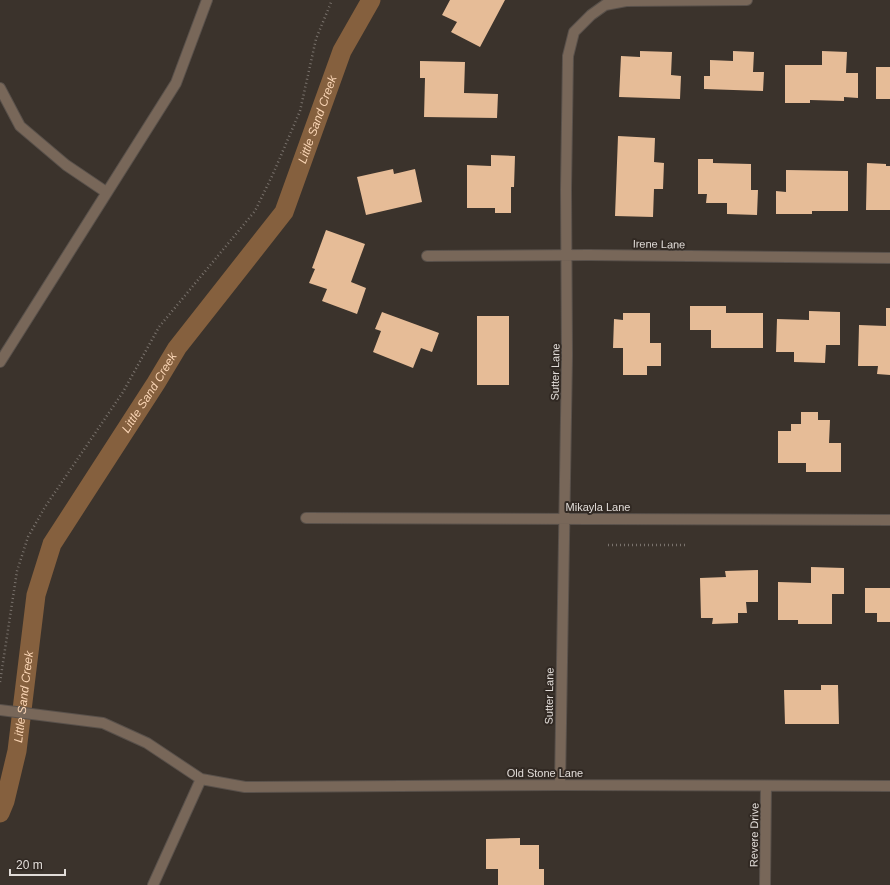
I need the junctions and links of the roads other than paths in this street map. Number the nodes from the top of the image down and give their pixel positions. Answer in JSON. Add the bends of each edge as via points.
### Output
{"nodes":[{"id":1,"x":207,"y":0,"type":"edge"},
{"id":2,"x":747,"y":0,"type":"edge"},
{"id":3,"x":0,"y":88,"type":"edge"},
{"id":4,"x":106,"y":192,"type":"junction"},
{"id":5,"x":566,"y":255,"type":"junction"},
{"id":6,"x":427,"y":256,"type":"dead end"},
{"id":7,"x":890,"y":258,"type":"edge"},
{"id":8,"x":0,"y":362,"type":"edge"},
{"id":9,"x":306,"y":518,"type":"dead end"},
{"id":10,"x":564,"y":518,"type":"junction"},
{"id":11,"x":890,"y":520,"type":"edge"},
{"id":12,"x":0,"y":710,"type":"edge"},
{"id":13,"x":201,"y":779,"type":"junction"},
{"id":14,"x":560,"y":785,"type":"junction"},
{"id":15,"x":766,"y":786,"type":"junction"},
{"id":16,"x":890,"y":786,"type":"edge"},
{"id":17,"x":153,"y":885,"type":"edge"},
{"id":18,"x":765,"y":885,"type":"edge"}],
"edges":[{"from":1,"to":4,"type":"street","via":[[176,83]]},
{"from":2,"to":5,"type":"street","name":"Sutter Lane","via":[[626,1],[605,5],[574,32],[568,56]]},
{"from":3,"to":4,"type":"street","via":[[20,126],[66,165]]},
{"from":4,"to":8,"type":"street"},
{"from":5,"to":6,"type":"street","name":"Irene Lane"},
{"from":5,"to":7,"type":"street","name":"Irene Lane"},
{"from":5,"to":10,"type":"street","name":"Sutter Lane"},
{"from":9,"to":10,"type":"street","name":"Mikayla Lane"},
{"from":10,"to":11,"type":"street","name":"Mikayla Lane"},
{"from":10,"to":14,"type":"street","name":"Sutter Lane"},
{"from":12,"to":13,"type":"street","via":[[103,723],[148,743]]},
{"from":13,"to":14,"type":"street","name":"Old Stone Lane","via":[[245,787]]},
{"from":13,"to":17,"type":"street"},
{"from":14,"to":15,"type":"street","name":"Old Stone Lane"},
{"from":15,"to":16,"type":"street","name":"Old Stone Lane"},
{"from":15,"to":18,"type":"street","name":"Revere Drive"}]}
